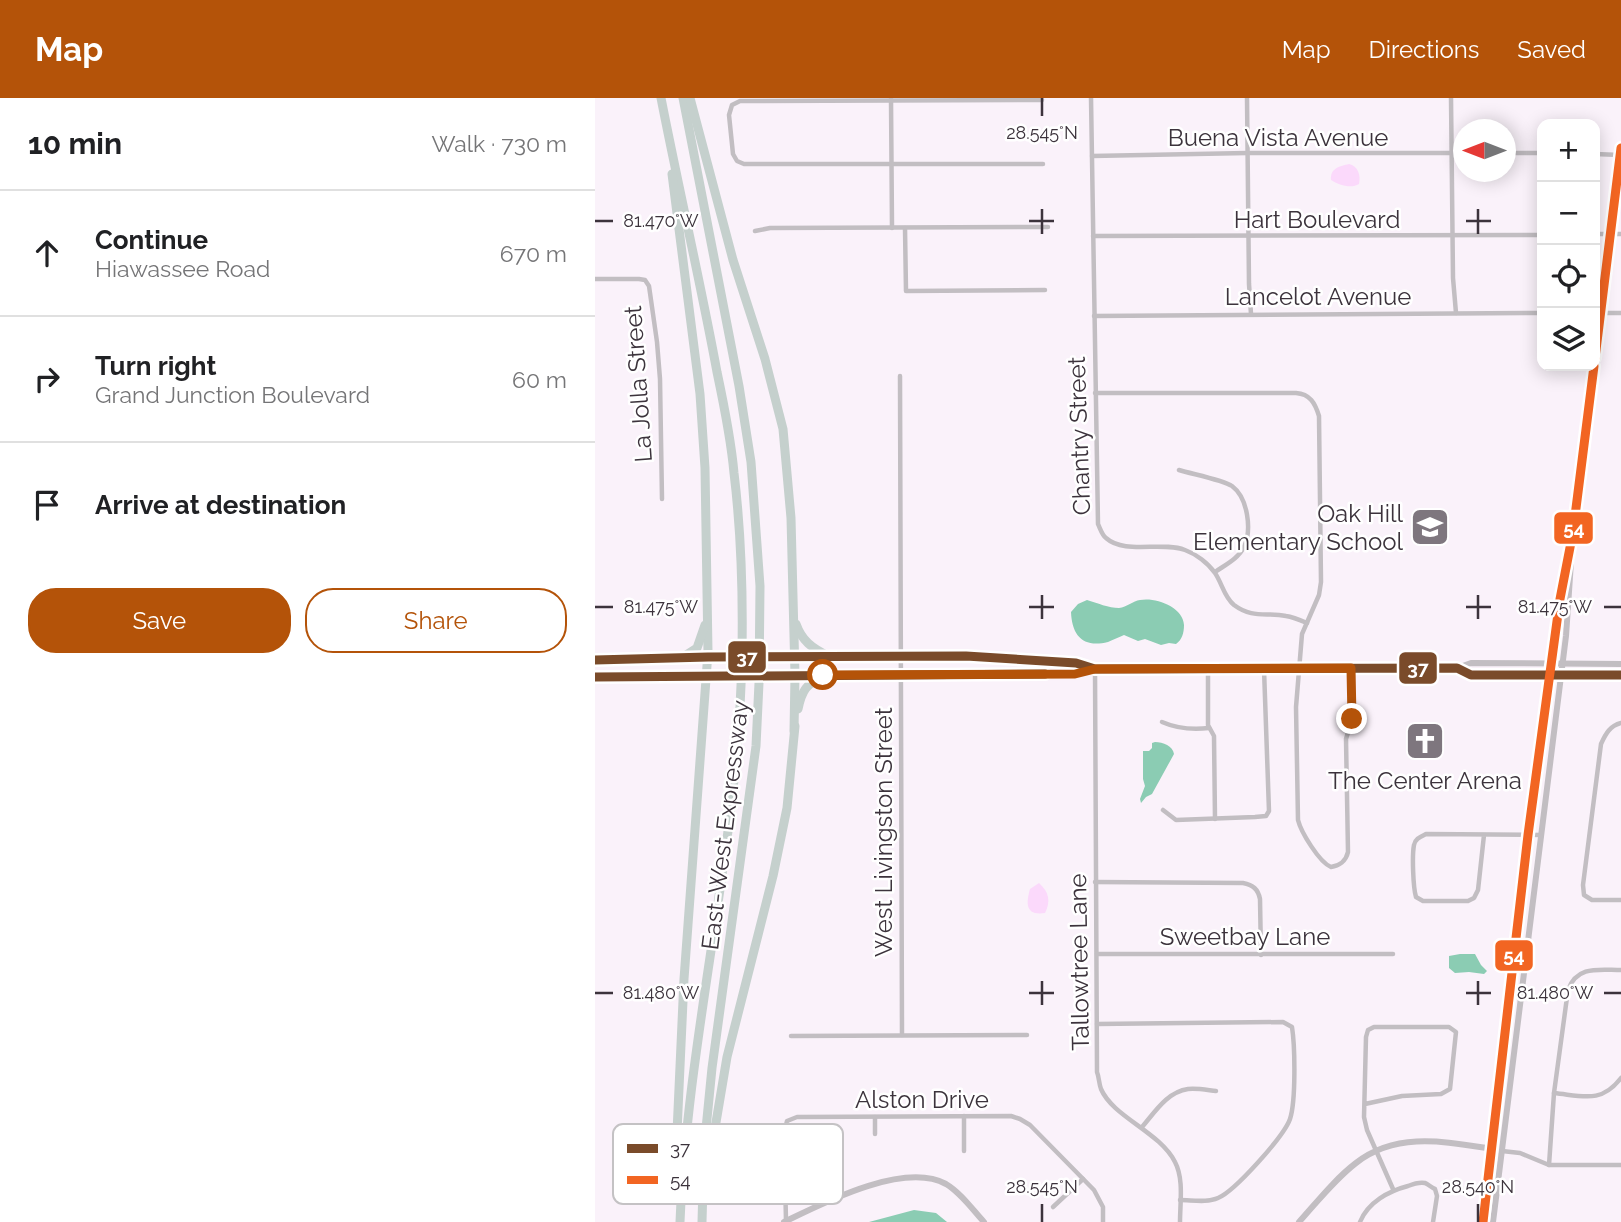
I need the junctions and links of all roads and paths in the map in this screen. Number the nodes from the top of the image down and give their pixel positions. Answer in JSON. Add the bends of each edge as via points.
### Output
{"nodes":[{"id":1,"x":661,"y":98,"type":"edge"},
{"id":2,"x":683,"y":98,"type":"edge"},
{"id":3,"x":690,"y":98,"type":"edge"},
{"id":4,"x":1091,"y":98,"type":"edge"},
{"id":5,"x":1247,"y":98,"type":"edge"},
{"id":6,"x":1451,"y":98,"type":"edge"},
{"id":7,"x":891,"y":99,"type":"edge"},
{"id":8,"x":1042,"y":100,"type":"dead end"},
{"id":9,"x":669,"y":141,"type":"junction"},
{"id":10,"x":1621,"y":152,"type":"edge"},
{"id":11,"x":1247,"y":153,"type":"junction"},
{"id":12,"x":1451,"y":153,"type":"junction"},
{"id":13,"x":1516,"y":153,"type":"edge"},
{"id":14,"x":1537,"y":153,"type":"edge"},
{"id":15,"x":1600,"y":154,"type":"edge"},
{"id":16,"x":1092,"y":156,"type":"junction"},
{"id":17,"x":891,"y":164,"type":"junction"},
{"id":18,"x":1043,"y":164,"type":"dead end"},
{"id":19,"x":1048,"y":227,"type":"dead end"},
{"id":20,"x":892,"y":228,"type":"junction"},
{"id":21,"x":905,"y":228,"type":"junction"},
{"id":22,"x":755,"y":232,"type":"dead end"},
{"id":23,"x":1600,"y":234,"type":"edge"},
{"id":24,"x":1610,"y":234,"type":"junction"},
{"id":25,"x":1621,"y":234,"type":"edge"},
{"id":26,"x":1452,"y":235,"type":"junction"},
{"id":27,"x":1537,"y":235,"type":"edge"},
{"id":28,"x":1093,"y":236,"type":"junction"},
{"id":29,"x":1249,"y":237,"type":"junction"},
{"id":30,"x":595,"y":279,"type":"edge"},
{"id":31,"x":1045,"y":290,"type":"dead end"},
{"id":32,"x":1598,"y":308,"type":"edge"},
{"id":33,"x":1456,"y":313,"type":"junction"},
{"id":34,"x":1537,"y":313,"type":"edge"},
{"id":35,"x":1621,"y":313,"type":"edge"},
{"id":36,"x":1251,"y":314,"type":"junction"},
{"id":37,"x":1600,"y":314,"type":"edge"},
{"id":38,"x":1094,"y":316,"type":"junction"},
{"id":39,"x":1593,"y":371,"type":"edge"},
{"id":40,"x":900,"y":376,"type":"dead end"},
{"id":41,"x":1095,"y":393,"type":"junction"},
{"id":42,"x":1179,"y":470,"type":"dead end"},
{"id":43,"x":662,"y":499,"type":"dead end"},
{"id":44,"x":1573,"y":532,"type":"junction"},
{"id":45,"x":1215,"y":572,"type":"junction"},
{"id":46,"x":708,"y":616,"type":"junction"},
{"id":47,"x":794,"y":618,"type":"junction"},
{"id":48,"x":1307,"y":623,"type":"junction"},
{"id":49,"x":794,"y":656,"type":"junction"},
{"id":50,"x":828,"y":656,"type":"junction"},
{"id":51,"x":900,"y":656,"type":"junction"},
{"id":52,"x":683,"y":657,"type":"junction"},
{"id":53,"x":708,"y":657,"type":"junction"},
{"id":54,"x":595,"y":660,"type":"edge"},
{"id":55,"x":1551,"y":663,"type":"junction"},
{"id":56,"x":1562,"y":664,"type":"junction"},
{"id":57,"x":1621,"y":664,"type":"edge"},
{"id":58,"x":1299,"y":668,"type":"junction"},
{"id":59,"x":1351,"y":668,"type":"junction"},
{"id":60,"x":1457,"y":668,"type":"junction"},
{"id":61,"x":1095,"y":669,"type":"junction"},
{"id":62,"x":1208,"y":669,"type":"junction"},
{"id":63,"x":1264,"y":669,"type":"junction"},
{"id":64,"x":823,"y":675,"type":"junction"},
{"id":65,"x":900,"y":675,"type":"junction"},
{"id":66,"x":1549,"y":675,"type":"junction"},
{"id":67,"x":1561,"y":675,"type":"junction"},
{"id":68,"x":1621,"y":675,"type":"edge"},
{"id":69,"x":706,"y":676,"type":"junction"},
{"id":70,"x":795,"y":676,"type":"junction"},
{"id":71,"x":595,"y":677,"type":"edge"},
{"id":72,"x":1162,"y":722,"type":"dead end"},
{"id":73,"x":1621,"y":723,"type":"edge"},
{"id":74,"x":1209,"y":728,"type":"junction"},
{"id":75,"x":794,"y":731,"type":"junction"},
{"id":76,"x":1163,"y":810,"type":"dead end"},
{"id":77,"x":1215,"y":819,"type":"junction"},
{"id":78,"x":1484,"y":835,"type":"junction"},
{"id":79,"x":1528,"y":835,"type":"junction"},
{"id":80,"x":1541,"y":835,"type":"junction"},
{"id":81,"x":1095,"y":882,"type":"junction"},
{"id":82,"x":1621,"y":900,"type":"edge"},
{"id":83,"x":1097,"y":954,"type":"junction"},
{"id":84,"x":1394,"y":954,"type":"dead end"},
{"id":85,"x":1261,"y":955,"type":"junction"},
{"id":86,"x":1621,"y":970,"type":"edge"},
{"id":87,"x":1097,"y":1024,"type":"junction"},
{"id":88,"x":791,"y":1035,"type":"dead end"},
{"id":89,"x":902,"y":1035,"type":"junction"},
{"id":90,"x":1027,"y":1035,"type":"dead end"},
{"id":91,"x":1621,"y":1078,"type":"edge"},
{"id":92,"x":1216,"y":1091,"type":"dead end"},
{"id":93,"x":1554,"y":1093,"type":"junction"},
{"id":94,"x":1365,"y":1104,"type":"junction"},
{"id":95,"x":964,"y":1116,"type":"junction"},
{"id":96,"x":875,"y":1117,"type":"junction"},
{"id":97,"x":678,"y":1124,"type":"edge"},
{"id":98,"x":688,"y":1124,"type":"edge"},
{"id":99,"x":706,"y":1124,"type":"edge"},
{"id":100,"x":716,"y":1124,"type":"edge"},
{"id":101,"x":786,"y":1124,"type":"edge"},
{"id":102,"x":1142,"y":1127,"type":"junction"},
{"id":103,"x":875,"y":1134,"type":"dead end"},
{"id":104,"x":1492,"y":1149,"type":"junction"},
{"id":105,"x":1376,"y":1150,"type":"junction"},
{"id":106,"x":964,"y":1151,"type":"dead end"},
{"id":107,"x":1502,"y":1151,"type":"junction"},
{"id":108,"x":1549,"y":1165,"type":"junction"},
{"id":109,"x":1621,"y":1165,"type":"edge"},
{"id":110,"x":1083,"y":1179,"type":"junction"},
{"id":111,"x":1393,"y":1189,"type":"junction"},
{"id":112,"x":843,"y":1194,"type":"edge"},
{"id":113,"x":1180,"y":1200,"type":"junction"},
{"id":114,"x":676,"y":1204,"type":"edge"},
{"id":115,"x":703,"y":1204,"type":"edge"},
{"id":116,"x":821,"y":1204,"type":"edge"},
{"id":117,"x":1053,"y":1207,"type":"dead end"},
{"id":118,"x":680,"y":1221,"type":"edge"},
{"id":119,"x":785,"y":1221,"type":"edge"},
{"id":120,"x":702,"y":1222,"type":"edge"},
{"id":121,"x":984,"y":1222,"type":"edge"},
{"id":122,"x":1103,"y":1222,"type":"edge"},
{"id":123,"x":1180,"y":1222,"type":"edge"},
{"id":124,"x":1299,"y":1222,"type":"edge"},
{"id":125,"x":1360,"y":1222,"type":"edge"},
{"id":126,"x":1433,"y":1222,"type":"edge"},
{"id":127,"x":1483,"y":1222,"type":"edge"},
{"id":128,"x":1493,"y":1222,"type":"edge"}],
"edges":[{"from":1,"to":9,"type":"highway","name":"East-West Expressway"},
{"from":2,"to":99,"type":"highway","name":"East-West Expressway","via":[[740,386],[759,572],[754,758]]},
{"from":3,"to":47,"type":"highway","via":[[783,429]]},
{"from":4,"to":16,"type":"street","name":"Chantry Street"},
{"from":5,"to":11,"type":"street"},
{"from":6,"to":12,"type":"street"},
{"from":7,"to":8,"type":"street"},
{"from":7,"to":17,"type":"street"},
{"from":7,"to":17,"type":"street","via":[[740,101],[732,105],[729,115],[734,158],[740,163]]},
{"from":9,"to":46,"type":"highway","via":[[702,419]]},
{"from":9,"to":98,"type":"highway","name":"East-West Expressway","via":[[701,284],[734,473],[741,590],[736,755]]},
{"from":10,"to":15,"type":"street"},
{"from":10,"to":24,"type":"main road"},
{"from":11,"to":12,"type":"street","name":"Buena Vista Avenue"},
{"from":11,"to":16,"type":"street","name":"Buena Vista Avenue"},
{"from":11,"to":29,"type":"street"},
{"from":12,"to":26,"type":"street"},
{"from":13,"to":14,"type":"street"},
{"from":16,"to":28,"type":"street","name":"Chantry Street"},
{"from":17,"to":18,"type":"street"},
{"from":17,"to":20,"type":"street"},
{"from":19,"to":21,"type":"street"},
{"from":20,"to":21,"type":"street"},
{"from":20,"to":22,"type":"street","via":[[770,228]]},
{"from":21,"to":31,"type":"street","via":[[906,290]]},
{"from":23,"to":24,"type":"street"},
{"from":24,"to":25,"type":"street"},
{"from":24,"to":32,"type":"main road"},
{"from":26,"to":27,"type":"street","name":"Hart Boulevard"},
{"from":26,"to":29,"type":"street","name":"Hart Boulevard"},
{"from":26,"to":33,"type":"street"},
{"from":28,"to":29,"type":"street","name":"Hart Boulevard"},
{"from":28,"to":38,"type":"street","name":"Chantry Street"},
{"from":29,"to":36,"type":"street"},
{"from":30,"to":43,"type":"street","name":"La Jolla Street","via":[[632,279],[649,286],[660,379]]},
{"from":33,"to":34,"type":"street","name":"Lancelot Avenue"},
{"from":33,"to":36,"type":"street","name":"Lancelot Avenue"},
{"from":35,"to":37,"type":"street"},
{"from":36,"to":38,"type":"street","name":"Lancelot Avenue"},
{"from":38,"to":41,"type":"street","name":"Chantry Street"},
{"from":39,"to":44,"type":"main road"},
{"from":40,"to":51,"type":"street","name":"West Livingston Street"},
{"from":41,"to":45,"type":"street","name":"Chantry Street","via":[[1098,524],[1105,538],[1121,546],[1184,550]]},
{"from":41,"to":48,"type":"street","via":[[1303,393],[1310,398],[1319,416],[1321,582]]},
{"from":42,"to":45,"type":"street","via":[[1230,485],[1246,506],[1244,547]]},
{"from":44,"to":55,"type":"main road"},
{"from":44,"to":56,"type":"main road"},
{"from":45,"to":48,"type":"street","name":"Chantry Street","via":[[1228,598],[1248,613]]},
{"from":46,"to":52,"type":"highway","via":[[697,648]]},
{"from":46,"to":53,"type":"highway"},
{"from":47,"to":49,"type":"highway"},
{"from":47,"to":50,"type":"highway","via":[[802,637]]},
{"from":48,"to":58,"type":"street"},
{"from":49,"to":50,"type":"main road"},
{"from":49,"to":53,"type":"main road"},
{"from":49,"to":70,"type":"highway"},
{"from":50,"to":51,"type":"main road"},
{"from":51,"to":61,"type":"main road","via":[[1022,659]]},
{"from":51,"to":65,"type":"street","name":"West Livingston Street"},
{"from":52,"to":53,"type":"main road"},
{"from":52,"to":54,"type":"main road"},
{"from":53,"to":69,"type":"highway"},
{"from":55,"to":56,"type":"main road"},
{"from":55,"to":60,"type":"main road","via":[[1471,663]]},
{"from":55,"to":66,"type":"main road"},
{"from":56,"to":57,"type":"main road"},
{"from":56,"to":67,"type":"main road"},
{"from":58,"to":59,"type":"main road"},
{"from":58,"to":59,"type":"street","via":[[1298,820],[1323,862],[1331,867],[1340,864],[1347,852]]},
{"from":58,"to":63,"type":"main road"},
{"from":59,"to":60,"type":"main road"},
{"from":60,"to":66,"type":"main road","via":[[1471,675]]},
{"from":61,"to":62,"type":"main road"},
{"from":61,"to":65,"type":"main road","via":[[1075,674]]},
{"from":61,"to":81,"type":"street","name":"Tallowtree Lane"},
{"from":62,"to":63,"type":"main road"},
{"from":62,"to":74,"type":"street"},
{"from":63,"to":77,"type":"street","via":[[1269,811],[1266,816]]},
{"from":64,"to":65,"type":"main road"},
{"from":64,"to":70,"type":"main road"},
{"from":64,"to":75,"type":"highway","via":[[802,693]]},
{"from":65,"to":89,"type":"street","name":"West Livingston Street"},
{"from":66,"to":67,"type":"main road"},
{"from":66,"to":79,"type":"main road"},
{"from":67,"to":68,"type":"main road"},
{"from":67,"to":80,"type":"main road"},
{"from":69,"to":70,"type":"main road"},
{"from":69,"to":71,"type":"main road"},
{"from":69,"to":97,"type":"highway"},
{"from":70,"to":75,"type":"highway"},
{"from":72,"to":74,"type":"street","via":[[1176,729]]},
{"from":73,"to":82,"type":"street","via":[[1607,731],[1601,744],[1583,885],[1584,895],[1592,900]]},
{"from":74,"to":77,"type":"street","via":[[1214,736]]},
{"from":75,"to":100,"type":"highway","via":[[787,808],[727,1057]]},
{"from":76,"to":77,"type":"street","via":[[1176,820]]},
{"from":78,"to":78,"type":"street","via":[[1426,834],[1417,838],[1416,897],[1423,901],[1474,898]]},
{"from":78,"to":79,"type":"street"},
{"from":79,"to":80,"type":"street"},
{"from":79,"to":104,"type":"main road"},
{"from":80,"to":107,"type":"main road"},
{"from":81,"to":83,"type":"street","name":"Tallowtree Lane"},
{"from":81,"to":85,"type":"street","via":[[1250,885],[1260,899]]},
{"from":83,"to":85,"type":"street","name":"Sweetbay Lane"},
{"from":83,"to":87,"type":"street","name":"Tallowtree Lane"},
{"from":84,"to":85,"type":"street","name":"Sweetbay Lane"},
{"from":86,"to":93,"type":"street","via":[[1583,972],[1571,981]]},
{"from":87,"to":102,"type":"street","name":"Tallowtree Lane","via":[[1101,1088],[1110,1102]]},
{"from":87,"to":113,"type":"street","via":[[1283,1023],[1292,1027],[1293,1104],[1290,1120],[1278,1139],[1229,1192],[1216,1199]]},
{"from":88,"to":89,"type":"street"},
{"from":89,"to":90,"type":"street"},
{"from":91,"to":93,"type":"street","via":[[1603,1095]]},
{"from":92,"to":102,"type":"street","via":[[1175,1093]]},
{"from":93,"to":108,"type":"street"},
{"from":94,"to":94,"type":"street","via":[[1368,1030],[1450,1027],[1456,1032],[1450,1089]]},
{"from":94,"to":105,"type":"street","via":[[1367,1130]]},
{"from":95,"to":96,"type":"street","name":"Alston Drive"},
{"from":95,"to":106,"type":"street"},
{"from":95,"to":110,"type":"street","name":"Alston Drive","via":[[1020,1119]]},
{"from":96,"to":101,"type":"street","name":"Alston Drive","via":[[797,1117]]},
{"from":96,"to":103,"type":"street"},
{"from":102,"to":113,"type":"street","name":"Tallowtree Lane","via":[[1176,1163]]},
{"from":104,"to":105,"type":"main road","via":[[1422,1141]]},
{"from":104,"to":107,"type":"main road"},
{"from":104,"to":127,"type":"main road"},
{"from":105,"to":111,"type":"street"},
{"from":105,"to":124,"type":"main road","via":[[1349,1168]]},
{"from":107,"to":108,"type":"street"},
{"from":107,"to":128,"type":"main road"},
{"from":108,"to":109,"type":"street"},
{"from":110,"to":117,"type":"street"},
{"from":110,"to":122,"type":"street","name":"Alston Drive","via":[[1103,1207]]},
{"from":111,"to":125,"type":"street"},
{"from":111,"to":126,"type":"street","via":[[1418,1183],[1435,1189]]},
{"from":112,"to":121,"type":"main road","via":[[902,1178],[934,1179],[953,1189]]},
{"from":113,"to":123,"type":"street","name":"Tallowtree Lane"},
{"from":114,"to":118,"type":"highway"},
{"from":115,"to":120,"type":"highway","name":"East-West Expressway"},
{"from":116,"to":119,"type":"main road"}]}
